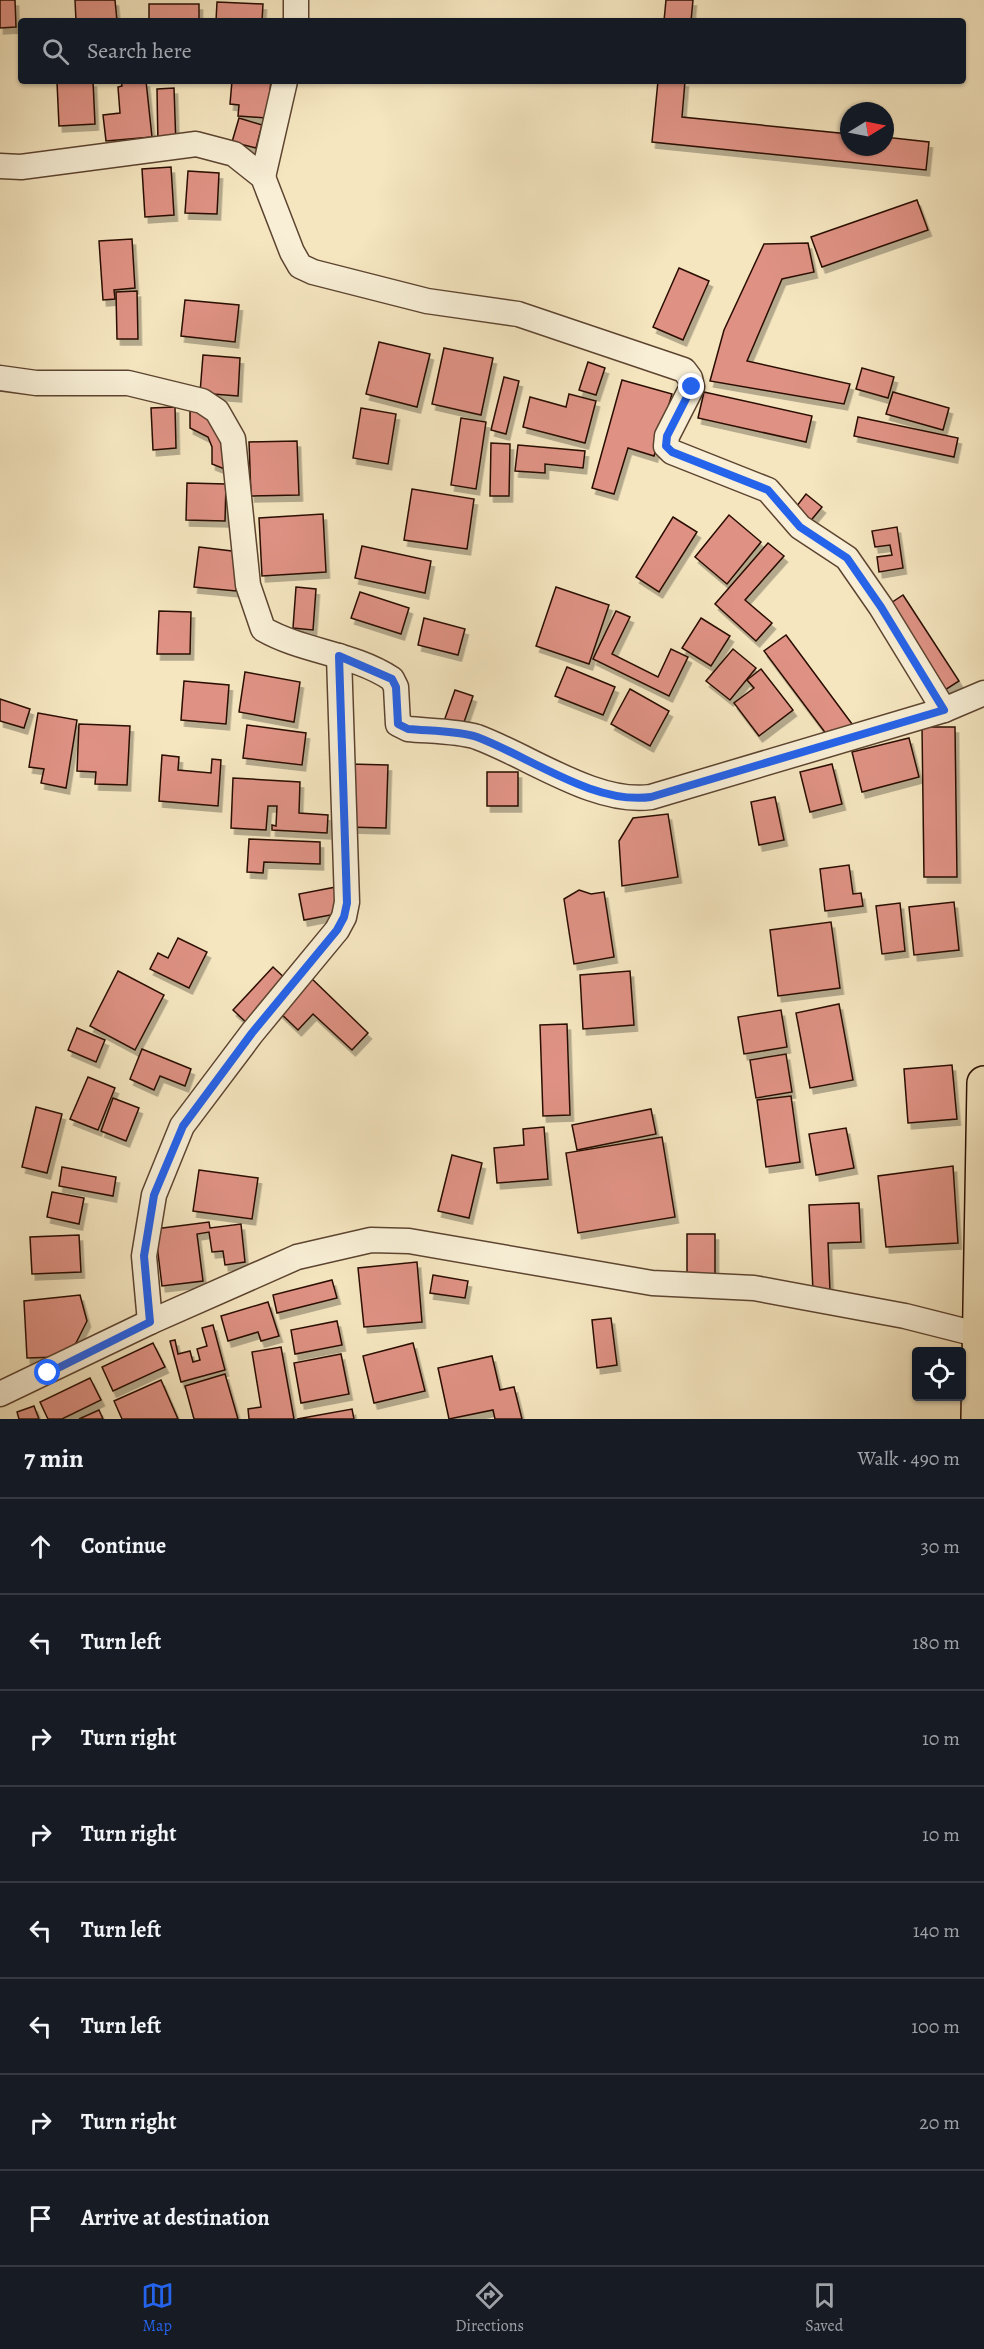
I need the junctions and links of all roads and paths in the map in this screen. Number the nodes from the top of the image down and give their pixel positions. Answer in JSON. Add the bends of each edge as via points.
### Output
{"nodes":[{"id":1,"x":296,"y":0,"type":"edge"},
{"id":2,"x":296,"y":18,"type":"edge"},
{"id":3,"x":284,"y":84,"type":"edge"},
{"id":4,"x":0,"y":166,"type":"edge"},
{"id":5,"x":263,"y":177,"type":"junction"},
{"id":6,"x":0,"y":378,"type":"edge"},
{"id":7,"x":339,"y":656,"type":"junction"},
{"id":8,"x":984,"y":693,"type":"edge"},
{"id":9,"x":944,"y":710,"type":"junction"},
{"id":10,"x":984,"y":1083,"type":"edge"},
{"id":11,"x":150,"y":1322,"type":"junction"},
{"id":12,"x":981,"y":1336,"type":"edge"},
{"id":13,"x":0,"y":1395,"type":"edge"},
{"id":14,"x":978,"y":1419,"type":"edge"}],
"edges":[{"from":1,"to":2,"type":"street"},
{"from":3,"to":5,"type":"street"},
{"from":4,"to":5,"type":"street","via":[[21,167],[196,144],[234,154]]},
{"from":5,"to":9,"type":"street","via":[[292,252],[300,266],[313,272],[427,301],[518,314],[684,370],[692,387],[667,436],[666,446],[672,452],[768,490],[800,527],[847,558]]},
{"from":6,"to":7,"type":"street","via":[[128,383],[202,401],[217,411],[233,439],[248,585],[263,629],[279,638]]},
{"from":7,"to":9,"type":"street","via":[[392,679],[398,724],[408,729],[475,736],[590,788],[636,799]]},
{"from":7,"to":11,"type":"street","via":[[347,903],[344,917],[183,1126],[154,1195],[144,1256]]},
{"from":8,"to":9,"type":"street"},
{"from":10,"to":12,"type":"highway"},
{"from":11,"to":12,"type":"street","via":[[297,1257],[371,1240],[409,1241],[652,1283],[754,1288],[905,1316]]},
{"from":11,"to":13,"type":"street"},
{"from":12,"to":14,"type":"highway"}]}
